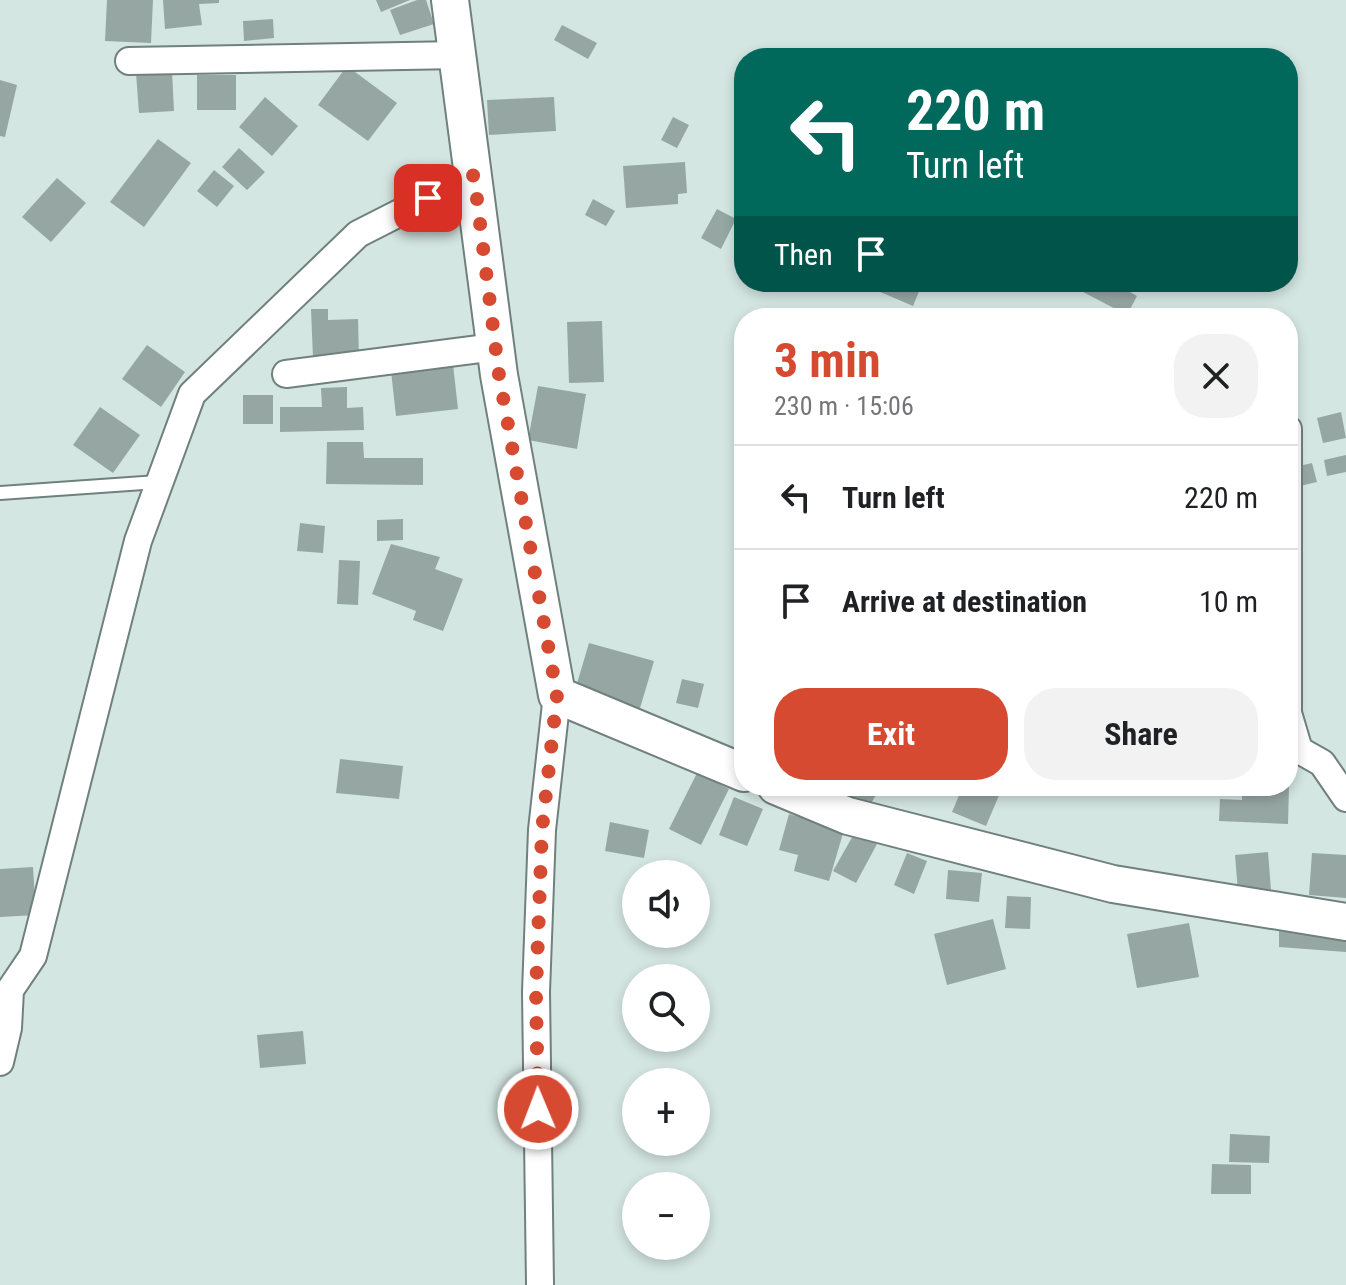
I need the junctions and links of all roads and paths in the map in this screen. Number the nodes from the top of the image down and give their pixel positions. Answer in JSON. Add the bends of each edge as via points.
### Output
{"nodes":[{"id":1,"x":450,"y":0,"type":"edge"},
{"id":2,"x":459,"y":55,"type":"junction"},
{"id":3,"x":129,"y":61,"type":"dead end"},
{"id":4,"x":474,"y":175,"type":"junction"},
{"id":5,"x":495,"y":347,"type":"junction"},
{"id":6,"x":286,"y":374,"type":"dead end"},
{"id":7,"x":158,"y":482,"type":"junction"},
{"id":8,"x":0,"y":493,"type":"edge"},
{"id":9,"x":557,"y":695,"type":"junction"},
{"id":10,"x":1298,"y":747,"type":"edge"},
{"id":11,"x":734,"y":769,"type":"edge"},
{"id":12,"x":800,"y":796,"type":"edge"},
{"id":13,"x":1346,"y":798,"type":"edge"},
{"id":14,"x":1346,"y":922,"type":"edge"},
{"id":15,"x":0,"y":1062,"type":"edge"},
{"id":16,"x":540,"y":1285,"type":"edge"}],
"edges":[{"from":1,"to":2,"type":"street"},
{"from":2,"to":3,"type":"street"},
{"from":2,"to":4,"type":"street"},
{"from":4,"to":5,"type":"street"},
{"from":4,"to":7,"type":"street","via":[[358,234],[192,394]]},
{"from":5,"to":6,"type":"street"},
{"from":5,"to":9,"type":"street"},
{"from":7,"to":8,"type":"lane"},
{"from":7,"to":15,"type":"street","via":[[138,541],[33,956],[10,990]]},
{"from":9,"to":11,"type":"street"},
{"from":9,"to":16,"type":"street","via":[[542,830],[536,992]]},
{"from":10,"to":13,"type":"street","via":[[1322,763]]},
{"from":12,"to":14,"type":"street","via":[[848,816],[1113,884]]}]}
